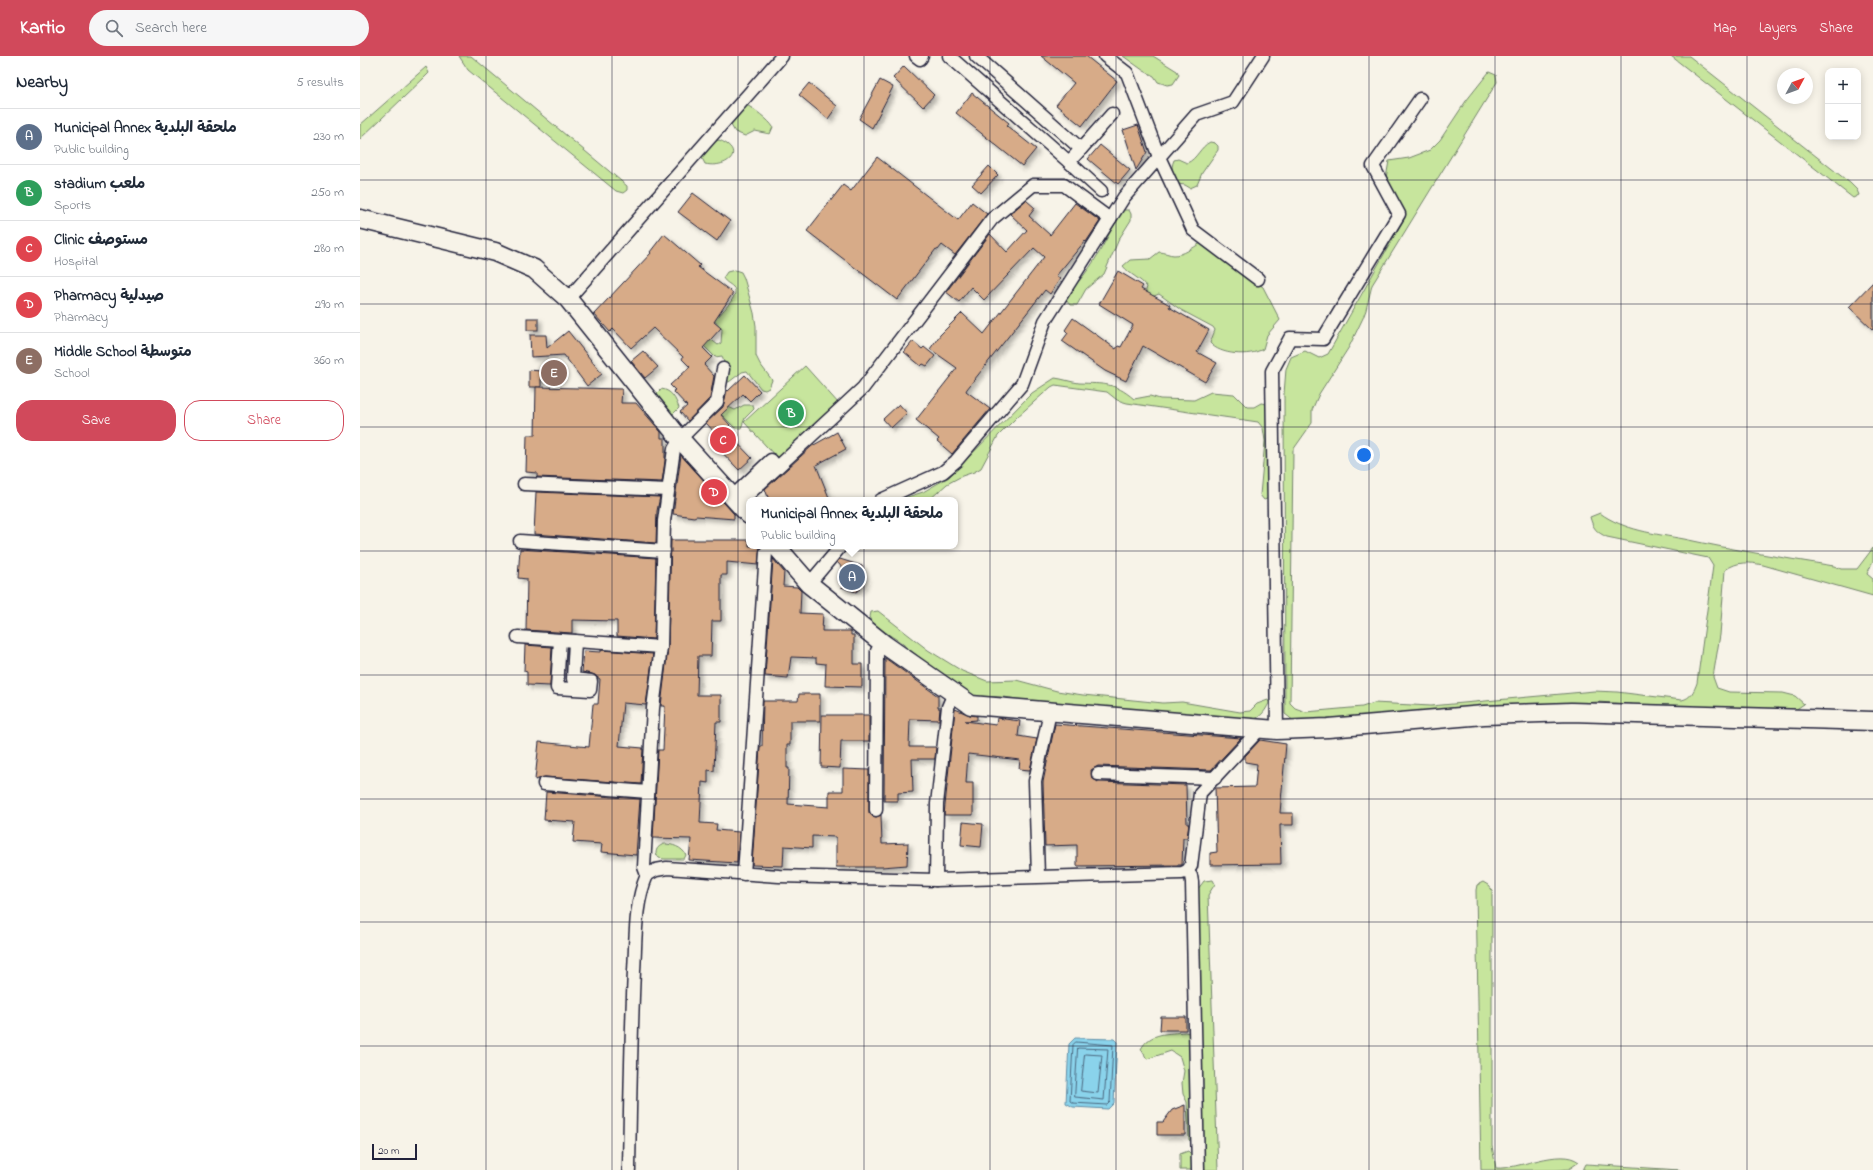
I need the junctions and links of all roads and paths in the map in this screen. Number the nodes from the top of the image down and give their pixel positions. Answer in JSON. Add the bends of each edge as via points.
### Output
{"nodes":[{"id":1,"x":782,"y":56,"type":"edge"},
{"id":2,"x":916,"y":56,"type":"edge"},
{"id":3,"x":922,"y":56,"type":"edge"},
{"id":4,"x":949,"y":56,"type":"edge"},
{"id":5,"x":976,"y":56,"type":"edge"},
{"id":6,"x":1105,"y":56,"type":"edge"},
{"id":7,"x":1263,"y":56,"type":"edge"},
{"id":8,"x":1420,"y":99,"type":"dead end"},
{"id":9,"x":1112,"y":114,"type":"dead end"},
{"id":10,"x":1081,"y":149,"type":"junction"},
{"id":11,"x":1159,"y":157,"type":"junction"},
{"id":12,"x":1069,"y":162,"type":"junction"},
{"id":13,"x":1101,"y":191,"type":"dead end"},
{"id":14,"x":360,"y":219,"type":"edge"},
{"id":15,"x":1110,"y":219,"type":"junction"},
{"id":16,"x":1258,"y":279,"type":"dead end"},
{"id":17,"x":568,"y":299,"type":"junction"},
{"id":18,"x":723,"y":369,"type":"dead end"},
{"id":19,"x":680,"y":439,"type":"junction"},
{"id":20,"x":524,"y":484,"type":"dead end"},
{"id":21,"x":668,"y":490,"type":"junction"},
{"id":22,"x":888,"y":497,"type":"edge"},
{"id":23,"x":740,"y":504,"type":"edge"},
{"id":24,"x":520,"y":541,"type":"dead end"},
{"id":25,"x":768,"y":549,"type":"edge"},
{"id":26,"x":779,"y":549,"type":"edge"},
{"id":27,"x":838,"y":549,"type":"edge"},
{"id":28,"x":664,"y":551,"type":"junction"},
{"id":29,"x":809,"y":584,"type":"junction"},
{"id":30,"x":518,"y":637,"type":"dead end"},
{"id":31,"x":560,"y":640,"type":"junction"},
{"id":32,"x":575,"y":641,"type":"junction"},
{"id":33,"x":882,"y":643,"type":"junction"},
{"id":34,"x":660,"y":646,"type":"junction"},
{"id":35,"x":954,"y":693,"type":"junction"},
{"id":36,"x":1050,"y":712,"type":"junction"},
{"id":37,"x":1873,"y":721,"type":"edge"},
{"id":38,"x":1269,"y":729,"type":"junction"},
{"id":39,"x":1098,"y":774,"type":"dead end"},
{"id":40,"x":1202,"y":777,"type":"junction"},
{"id":41,"x":1215,"y":778,"type":"junction"},
{"id":42,"x":544,"y":784,"type":"dead end"},
{"id":43,"x":648,"y":792,"type":"junction"},
{"id":44,"x":1200,"y":793,"type":"junction"},
{"id":45,"x":876,"y":810,"type":"dead end"},
{"id":46,"x":1187,"y":871,"type":"junction"},
{"id":47,"x":744,"y":874,"type":"junction"},
{"id":48,"x":648,"y":875,"type":"junction"},
{"id":49,"x":1038,"y":876,"type":"junction"},
{"id":50,"x":936,"y":880,"type":"junction"},
{"id":51,"x":629,"y":1170,"type":"edge"},
{"id":52,"x":1198,"y":1170,"type":"edge"}],
"edges":[{"from":1,"to":17,"type":"street"},
{"from":2,"to":3,"type":"street","via":[[920,59]]},
{"from":4,"to":12,"type":"street"},
{"from":5,"to":10,"type":"street"},
{"from":6,"to":11,"type":"street","via":[[1127,74]]},
{"from":7,"to":11,"type":"street","via":[[1233,102],[1196,115]]},
{"from":8,"to":38,"type":"street","via":[[1373,166],[1399,214],[1323,339],[1290,338],[1272,371]]},
{"from":9,"to":10,"type":"street"},
{"from":10,"to":12,"type":"street"},
{"from":11,"to":15,"type":"street","via":[[1124,197]]},
{"from":11,"to":16,"type":"street","via":[[1193,230]]},
{"from":12,"to":13,"type":"street"},
{"from":14,"to":17,"type":"street","via":[[495,252],[534,269]]},
{"from":15,"to":22,"type":"street","via":[[1045,321],[1022,384],[956,461],[943,472]]},
{"from":15,"to":23,"type":"street","via":[[1064,185],[1033,185],[992,218],[863,388],[777,467],[771,460]]},
{"from":17,"to":19,"type":"street"},
{"from":18,"to":19,"type":"street","via":[[718,402]]},
{"from":19,"to":21,"type":"street","via":[[674,449]]},
{"from":19,"to":23,"type":"street"},
{"from":20,"to":21,"type":"street"},
{"from":21,"to":28,"type":"street"},
{"from":24,"to":28,"type":"street"},
{"from":25,"to":47,"type":"street","via":[[766,552]]},
{"from":26,"to":29,"type":"street"},
{"from":27,"to":29,"type":"street"},
{"from":28,"to":34,"type":"street"},
{"from":29,"to":33,"type":"street"},
{"from":30,"to":31,"type":"street"},
{"from":31,"to":32,"type":"street"},
{"from":31,"to":32,"type":"street","via":[[557,688],[590,690],[591,680],[573,679]]},
{"from":32,"to":34,"type":"street"},
{"from":33,"to":35,"type":"street"},
{"from":33,"to":45,"type":"street","via":[[877,651]]},
{"from":34,"to":43,"type":"street"},
{"from":35,"to":36,"type":"street","via":[[971,705]]},
{"from":35,"to":50,"type":"street","via":[[948,707],[937,804]]},
{"from":36,"to":38,"type":"street"},
{"from":36,"to":49,"type":"street","via":[[1035,781]]},
{"from":37,"to":38,"type":"street","via":[[1571,712],[1484,715],[1328,728]]},
{"from":38,"to":41,"type":"street"},
{"from":39,"to":40,"type":"street"},
{"from":40,"to":41,"type":"street"},
{"from":40,"to":44,"type":"street"},
{"from":41,"to":44,"type":"street"},
{"from":42,"to":43,"type":"street"},
{"from":43,"to":48,"type":"street","via":[[644,867]]},
{"from":44,"to":46,"type":"street","via":[[1192,860]]},
{"from":46,"to":49,"type":"street"},
{"from":46,"to":52,"type":"street","via":[[1192,882]]},
{"from":47,"to":48,"type":"street","via":[[667,868]]},
{"from":47,"to":50,"type":"street"},
{"from":48,"to":51,"type":"street","via":[[641,894],[637,919],[630,1040]]},
{"from":49,"to":50,"type":"street"}]}
